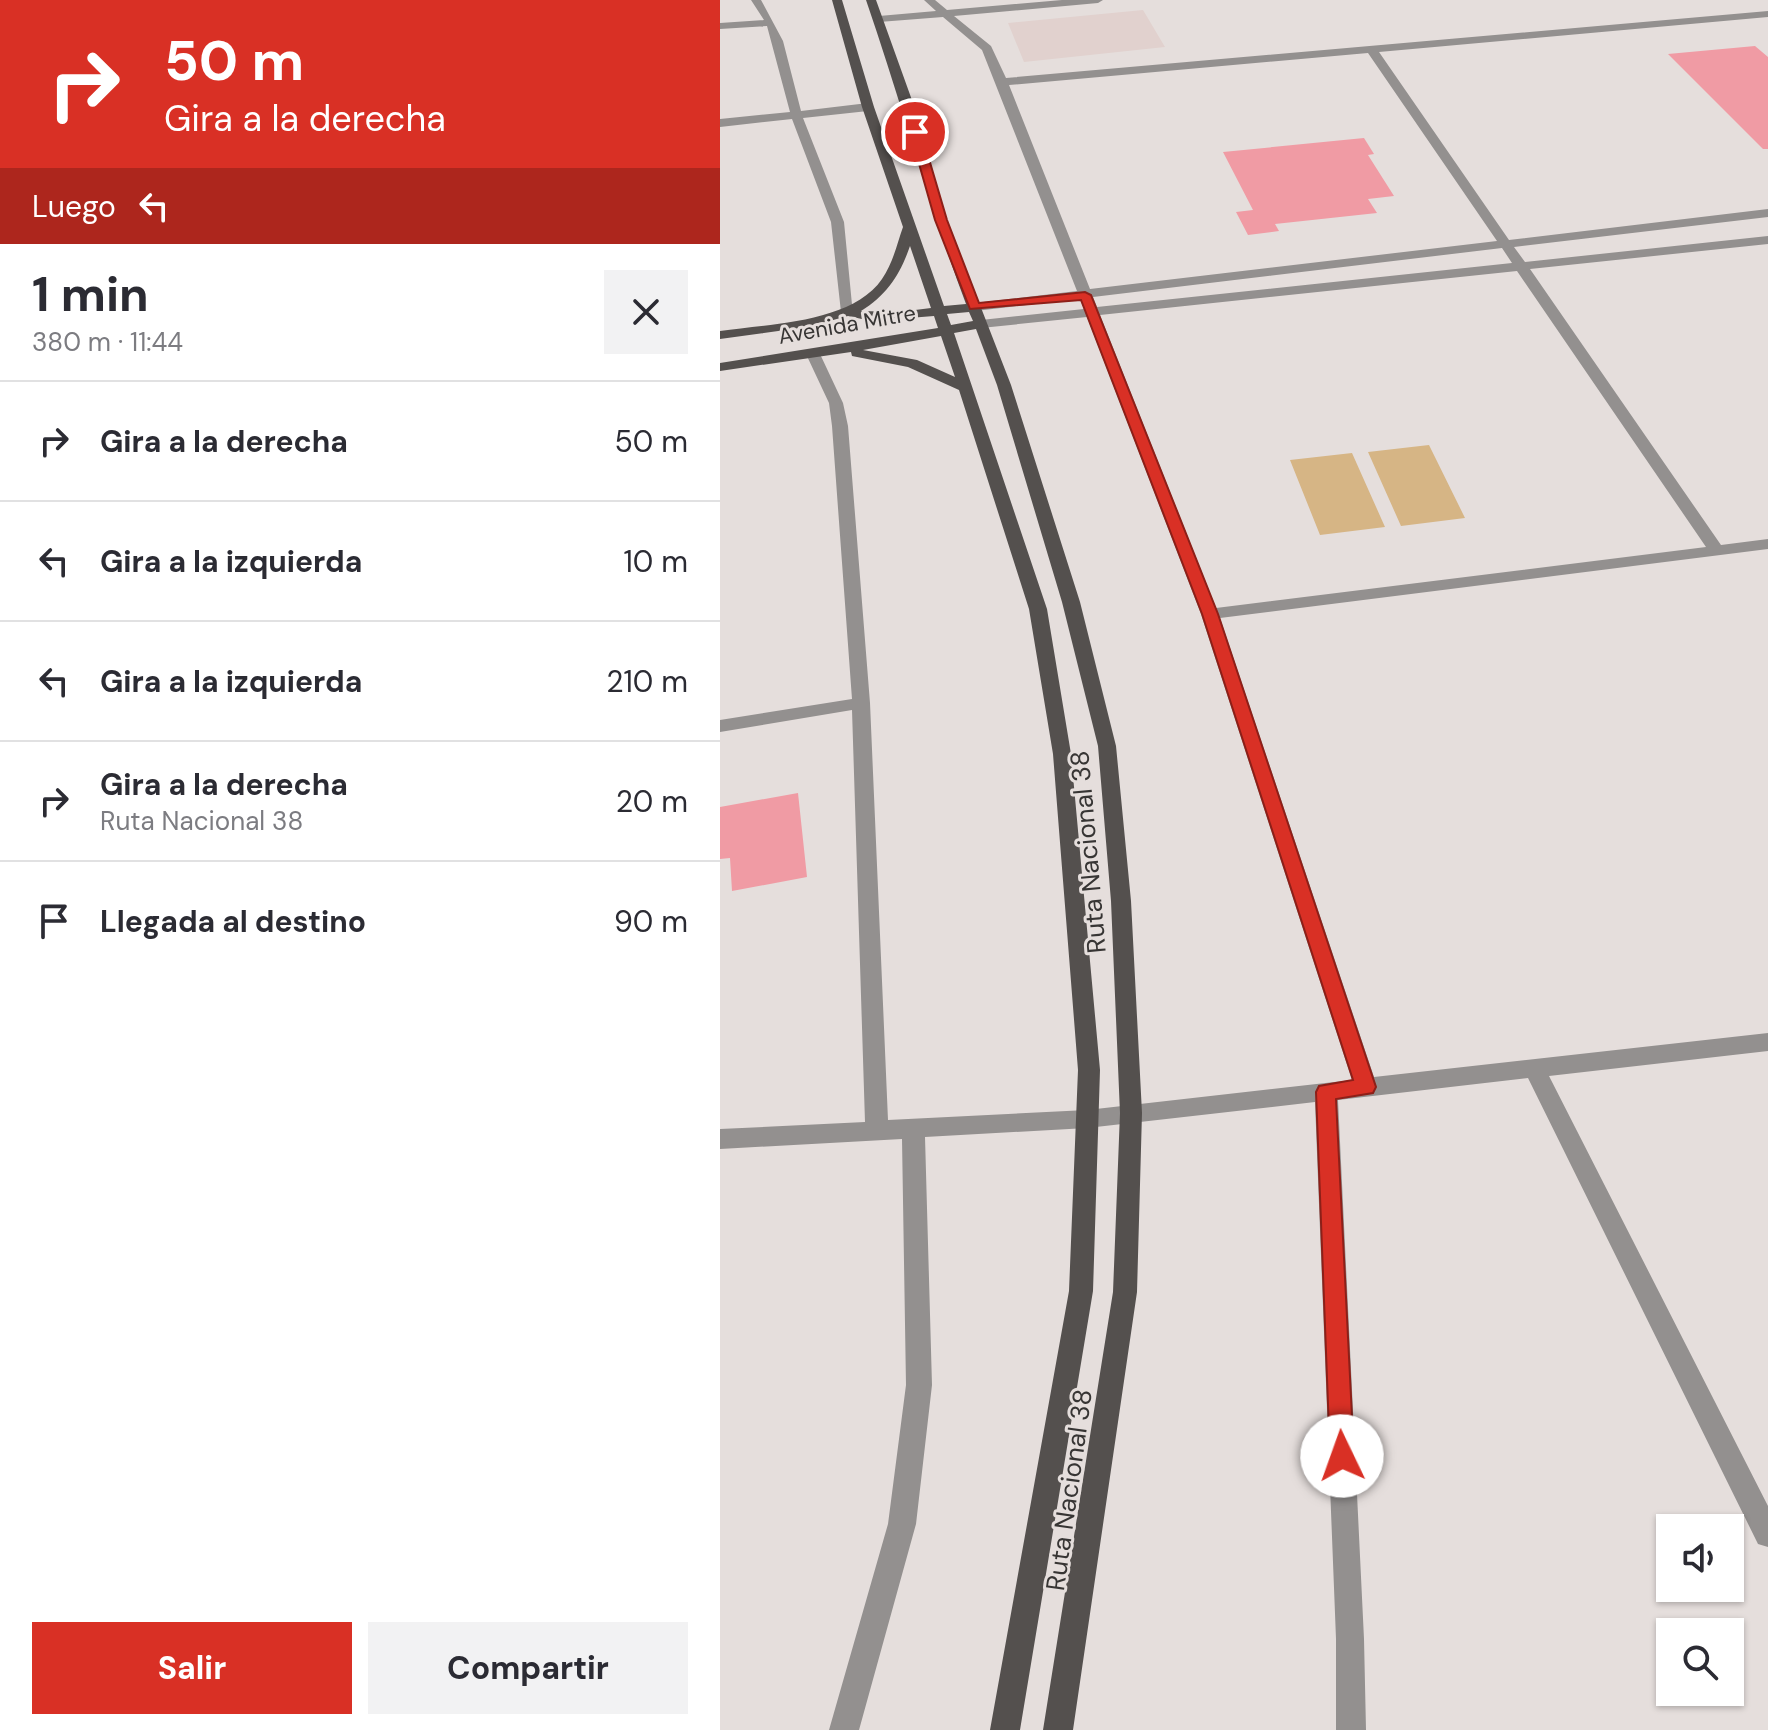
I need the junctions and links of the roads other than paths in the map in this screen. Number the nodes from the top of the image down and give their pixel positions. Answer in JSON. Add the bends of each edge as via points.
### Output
{"nodes":[{"id":1,"x":756,"y":0,"type":"edge"},
{"id":2,"x":837,"y":0,"type":"edge"},
{"id":3,"x":929,"y":0,"type":"edge"},
{"id":4,"x":1098,"y":0,"type":"edge"},
{"id":5,"x":875,"y":9,"type":"edge"},
{"id":6,"x":1768,"y":14,"type":"edge"},
{"id":7,"x":946,"y":15,"type":"junction"},
{"id":8,"x":771,"y":23,"type":"junction"},
{"id":9,"x":720,"y":26,"type":"edge"},
{"id":10,"x":1372,"y":50,"type":"junction"},
{"id":11,"x":1002,"y":82,"type":"junction"},
{"id":12,"x":868,"y":107,"type":"junction"},
{"id":13,"x":797,"y":115,"type":"junction"},
{"id":14,"x":720,"y":123,"type":"edge"},
{"id":15,"x":1768,"y":213,"type":"edge"},
{"id":16,"x":910,"y":226,"type":"junction"},
{"id":17,"x":1768,"y":240,"type":"edge"},
{"id":18,"x":1507,"y":245,"type":"junction"},
{"id":19,"x":1522,"y":268,"type":"junction"},
{"id":20,"x":1085,"y":295,"type":"junction"},
{"id":21,"x":848,"y":312,"type":"junction"},
{"id":22,"x":1092,"y":313,"type":"junction"},
{"id":23,"x":978,"y":315,"type":"junction"},
{"id":24,"x":942,"y":320,"type":"junction"},
{"id":25,"x":720,"y":335,"type":"edge"},
{"id":26,"x":813,"y":354,"type":"junction"},
{"id":27,"x":720,"y":367,"type":"edge"},
{"id":28,"x":966,"y":388,"type":"junction"},
{"id":29,"x":1768,"y":544,"type":"edge"},
{"id":30,"x":1717,"y":551,"type":"junction"},
{"id":31,"x":1210,"y":614,"type":"junction"},
{"id":32,"x":861,"y":703,"type":"junction"},
{"id":33,"x":720,"y":726,"type":"edge"},
{"id":34,"x":1768,"y":1042,"type":"edge"},
{"id":35,"x":1534,"y":1068,"type":"junction"},
{"id":36,"x":1366,"y":1087,"type":"junction"},
{"id":37,"x":1326,"y":1092,"type":"junction"},
{"id":38,"x":1131,"y":1113,"type":"junction"},
{"id":39,"x":1087,"y":1119,"type":"junction"},
{"id":40,"x":913,"y":1127,"type":"junction"},
{"id":41,"x":877,"y":1129,"type":"junction"},
{"id":42,"x":720,"y":1139,"type":"edge"},
{"id":43,"x":1768,"y":1534,"type":"edge"},
{"id":44,"x":844,"y":1730,"type":"edge"},
{"id":45,"x":1005,"y":1730,"type":"edge"},
{"id":46,"x":1058,"y":1730,"type":"edge"},
{"id":47,"x":1351,"y":1730,"type":"edge"}],
"edges":[{"from":1,"to":8,"type":"street"},
{"from":2,"to":12,"type":"main road","name":"Ruta Nacional 38"},
{"from":3,"to":7,"type":"street"},
{"from":4,"to":7,"type":"street"},
{"from":5,"to":7,"type":"street"},
{"from":5,"to":23,"type":"main road","name":"Ruta Nacional 38","via":[[941,220]]},
{"from":6,"to":10,"type":"street"},
{"from":7,"to":11,"type":"street","via":[[987,48]]},
{"from":8,"to":9,"type":"street"},
{"from":8,"to":13,"type":"street"},
{"from":10,"to":11,"type":"street"},
{"from":10,"to":18,"type":"street"},
{"from":11,"to":20,"type":"street"},
{"from":12,"to":13,"type":"street"},
{"from":12,"to":16,"type":"main road","name":"Ruta Nacional 38"},
{"from":13,"to":14,"type":"street"},
{"from":13,"to":21,"type":"street","via":[[835,213]]},
{"from":15,"to":18,"type":"street"},
{"from":16,"to":21,"type":"main road","via":[[891,280]]},
{"from":16,"to":24,"type":"main road","name":"Ruta Nacional 38"},
{"from":17,"to":19,"type":"street"},
{"from":18,"to":19,"type":"street"},
{"from":18,"to":20,"type":"street"},
{"from":19,"to":22,"type":"street"},
{"from":19,"to":30,"type":"street"},
{"from":20,"to":22,"type":"street"},
{"from":20,"to":23,"type":"street"},
{"from":21,"to":24,"type":"main road","name":"Avenida Mitre"},
{"from":21,"to":25,"type":"main road","name":"Avenida Mitre"},
{"from":22,"to":23,"type":"street"},
{"from":22,"to":31,"type":"street"},
{"from":23,"to":24,"type":"main road","name":"Avenida Mitre"},
{"from":23,"to":38,"type":"main road","name":"Ruta Nacional 38","via":[[1071,602],[1107,746]]},
{"from":24,"to":26,"type":"main road","name":"Avenida Mitre"},
{"from":24,"to":28,"type":"main road","name":"Ruta Nacional 38"},
{"from":26,"to":27,"type":"main road","name":"Avenida Mitre"},
{"from":26,"to":28,"type":"main road","via":[[858,353],[912,363]]},
{"from":26,"to":32,"type":"street","via":[[836,403],[840,426]]},
{"from":28,"to":39,"type":"main road","name":"Ruta Nacional 38","via":[[1038,609],[1062,754],[1086,1026]]},
{"from":29,"to":30,"type":"street"},
{"from":30,"to":31,"type":"street"},
{"from":31,"to":36,"type":"street"},
{"from":32,"to":33,"type":"street"},
{"from":32,"to":41,"type":"street"},
{"from":34,"to":35,"type":"street"},
{"from":35,"to":36,"type":"street"},
{"from":35,"to":43,"type":"street"},
{"from":36,"to":37,"type":"street"},
{"from":37,"to":38,"type":"street"},
{"from":37,"to":47,"type":"street"},
{"from":38,"to":39,"type":"street"},
{"from":38,"to":46,"type":"main road","name":"Ruta Nacional 38","via":[[1125,1292]]},
{"from":39,"to":40,"type":"street"},
{"from":39,"to":45,"type":"main road","name":"Ruta Nacional 38","via":[[1081,1291]]},
{"from":40,"to":41,"type":"street"},
{"from":40,"to":44,"type":"street","via":[[919,1385],[902,1524]]},
{"from":41,"to":42,"type":"street"}]}
